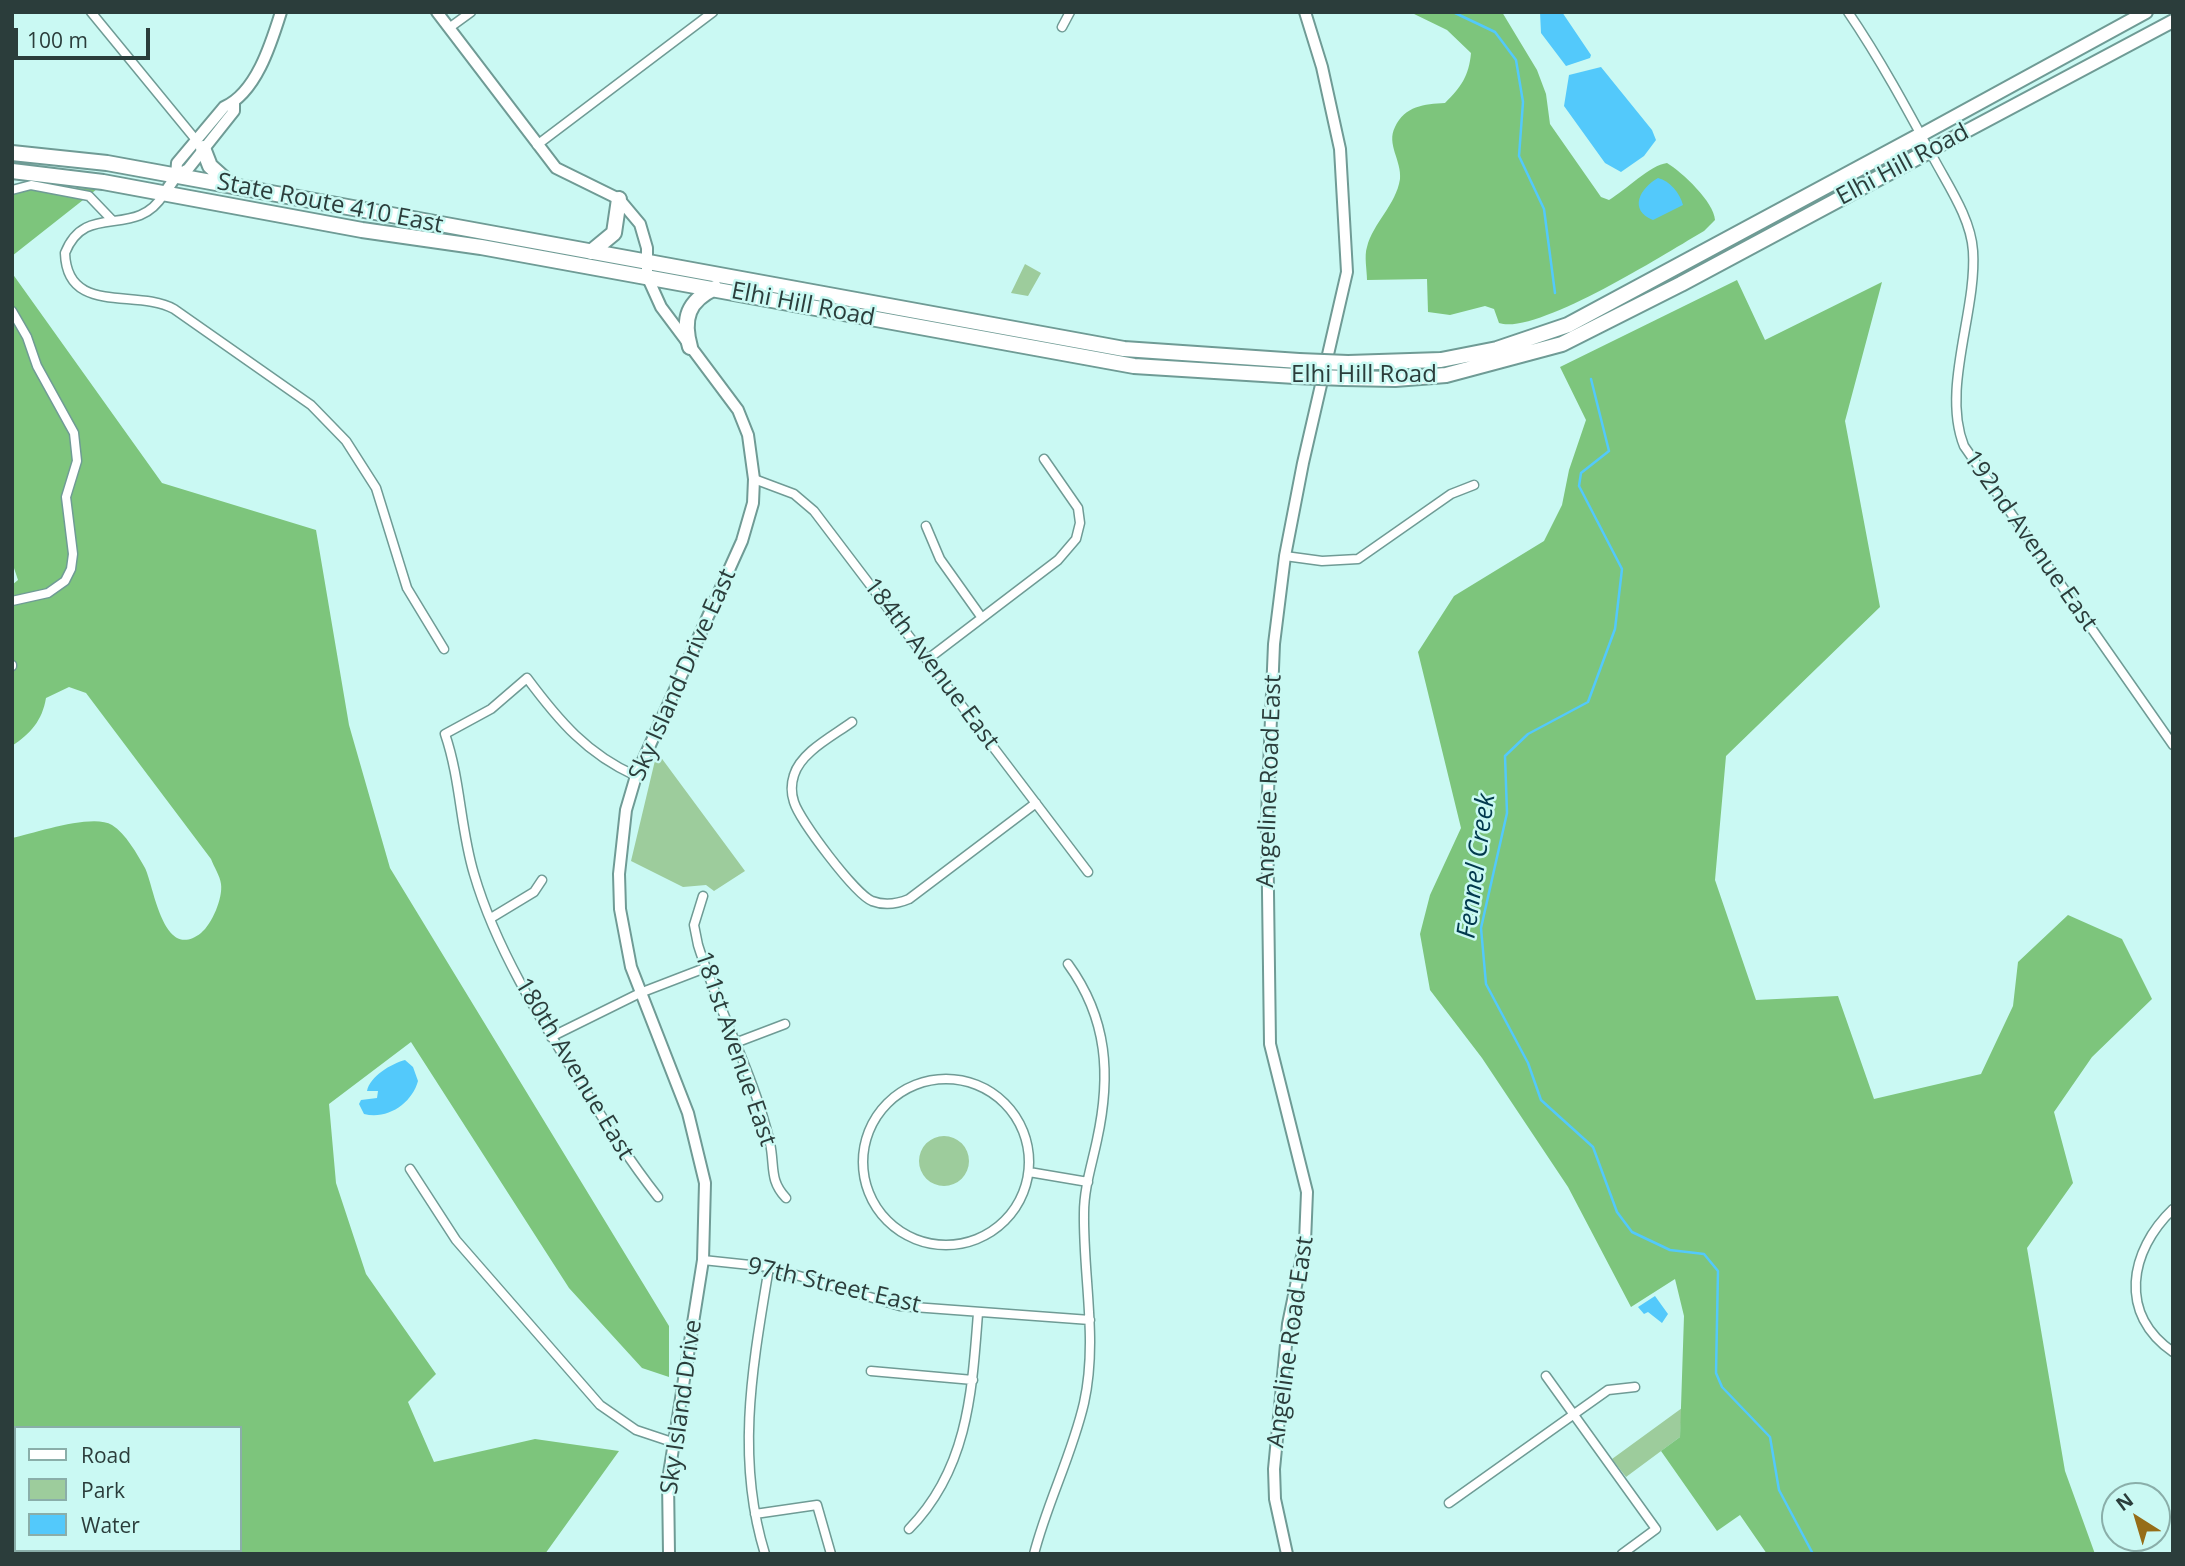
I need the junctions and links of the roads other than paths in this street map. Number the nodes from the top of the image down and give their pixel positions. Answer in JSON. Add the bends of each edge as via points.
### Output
{"nodes":[{"id":1,"x":91,"y":12,"type":"edge"},
{"id":2,"x":281,"y":12,"type":"edge"},
{"id":3,"x":437,"y":12,"type":"edge"},
{"id":4,"x":471,"y":12,"type":"edge"},
{"id":5,"x":713,"y":12,"type":"edge"},
{"id":6,"x":1070,"y":12,"type":"edge"},
{"id":7,"x":1305,"y":12,"type":"edge"},
{"id":8,"x":1848,"y":12,"type":"edge"},
{"id":9,"x":2146,"y":12,"type":"edge"},
{"id":10,"x":2173,"y":21,"type":"edge"},
{"id":11,"x":1062,"y":27,"type":"dead end"},
{"id":12,"x":449,"y":28,"type":"junction"},
{"id":13,"x":1921,"y":135,"type":"junction"},
{"id":14,"x":199,"y":144,"type":"junction"},
{"id":15,"x":537,"y":145,"type":"junction"},
{"id":16,"x":1929,"y":151,"type":"junction"},
{"id":17,"x":12,"y":153,"type":"edge"},
{"id":18,"x":12,"y":171,"type":"edge"},
{"id":19,"x":176,"y":176,"type":"junction"},
{"id":20,"x":232,"y":185,"type":"junction"},
{"id":21,"x":12,"y":190,"type":"edge"},
{"id":22,"x":164,"y":194,"type":"junction"},
{"id":23,"x":619,"y":199,"type":"junction"},
{"id":24,"x":112,"y":220,"type":"junction"},
{"id":25,"x":591,"y":252,"type":"junction"},
{"id":26,"x":647,"y":269,"type":"junction"},
{"id":27,"x":715,"y":288,"type":"junction"},
{"id":28,"x":12,"y":311,"type":"edge"},
{"id":29,"x":690,"y":347,"type":"junction"},
{"id":30,"x":1044,"y":459,"type":"dead end"},
{"id":31,"x":754,"y":479,"type":"junction"},
{"id":32,"x":1474,"y":485,"type":"dead end"},
{"id":33,"x":926,"y":526,"type":"dead end"},
{"id":34,"x":1285,"y":556,"type":"junction"},
{"id":35,"x":12,"y":601,"type":"edge"},
{"id":36,"x":982,"y":618,"type":"junction"},
{"id":37,"x":444,"y":649,"type":"dead end"},
{"id":38,"x":928,"y":659,"type":"junction"},
{"id":39,"x":852,"y":722,"type":"dead end"},
{"id":40,"x":2173,"y":745,"type":"edge"},
{"id":41,"x":636,"y":776,"type":"junction"},
{"id":42,"x":1036,"y":803,"type":"junction"},
{"id":43,"x":1088,"y":873,"type":"dead end"},
{"id":44,"x":542,"y":880,"type":"dead end"},
{"id":45,"x":703,"y":896,"type":"dead end"},
{"id":46,"x":491,"y":918,"type":"junction"},
{"id":47,"x":1068,"y":964,"type":"dead end"},
{"id":48,"x":705,"y":968,"type":"junction"},
{"id":49,"x":640,"y":993,"type":"junction"},
{"id":50,"x":785,"y":1024,"type":"dead end"},
{"id":51,"x":551,"y":1037,"type":"junction"},
{"id":52,"x":735,"y":1043,"type":"junction"},
{"id":53,"x":410,"y":1169,"type":"dead end"},
{"id":54,"x":1029,"y":1172,"type":"junction"},
{"id":55,"x":1088,"y":1182,"type":"junction"},
{"id":56,"x":658,"y":1197,"type":"dead end"},
{"id":57,"x":786,"y":1198,"type":"dead end"},
{"id":58,"x":2173,"y":1209,"type":"edge"},
{"id":59,"x":703,"y":1260,"type":"junction"},
{"id":60,"x":769,"y":1267,"type":"junction"},
{"id":61,"x":978,"y":1313,"type":"junction"},
{"id":62,"x":1090,"y":1320,"type":"junction"},
{"id":63,"x":2173,"y":1352,"type":"edge"},
{"id":64,"x":871,"y":1371,"type":"dead end"},
{"id":65,"x":1546,"y":1376,"type":"dead end"},
{"id":66,"x":973,"y":1380,"type":"junction"},
{"id":67,"x":1635,"y":1387,"type":"dead end"},
{"id":68,"x":1573,"y":1414,"type":"junction"},
{"id":69,"x":675,"y":1443,"type":"junction"},
{"id":70,"x":1449,"y":1503,"type":"dead end"},
{"id":71,"x":755,"y":1514,"type":"junction"},
{"id":72,"x":909,"y":1529,"type":"dead end"},
{"id":73,"x":669,"y":1554,"type":"edge"},
{"id":74,"x":765,"y":1554,"type":"edge"},
{"id":75,"x":831,"y":1554,"type":"edge"},
{"id":76,"x":1034,"y":1554,"type":"edge"},
{"id":77,"x":1287,"y":1554,"type":"edge"},
{"id":78,"x":1622,"y":1554,"type":"edge"}],
"edges":[{"from":1,"to":14,"type":"street"},
{"from":2,"to":14,"type":"street","via":[[267,53],[234,103],[234,111]]},
{"from":3,"to":12,"type":"street"},
{"from":4,"to":12,"type":"street"},
{"from":5,"to":15,"type":"street"},
{"from":6,"to":11,"type":"street"},
{"from":7,"to":34,"type":"street","name":"Angeline Road East","via":[[1340,149],[1347,272]]},
{"from":8,"to":13,"type":"street","name":"192nd Avenue East"},
{"from":9,"to":13,"type":"main road","name":"Elhi Hill Road"},
{"from":10,"to":16,"type":"main road","name":"Elhi Hill Road"},
{"from":12,"to":15,"type":"street"},
{"from":13,"to":16,"type":"street","name":"192nd Avenue East"},
{"from":13,"to":26,"type":"highway","name":"Elhi Hill Road","bridge":true,"via":[[1568,325],[1497,349],[1441,360],[1348,363],[1125,349]]},
{"from":14,"to":19,"type":"street","via":[[188,169]]},
{"from":14,"to":20,"type":"highway","via":[[210,166]]},
{"from":15,"to":23,"type":"street","via":[[556,168]]},
{"from":16,"to":27,"type":"highway","name":"Elhi Hill Road","bridge":true,"via":[[1562,344],[1446,375],[1345,378],[1134,366]]},
{"from":16,"to":40,"type":"street","name":"192nd Avenue East","via":[[1966,223],[1973,248],[1956,405],[1964,446]]},
{"from":17,"to":19,"type":"highway","name":"State Route 410 East"},
{"from":18,"to":22,"type":"highway","name":"State Route 410 East"},
{"from":19,"to":20,"type":"highway","name":"State Route 410 East"},
{"from":19,"to":22,"type":"street"},
{"from":20,"to":25,"type":"highway","name":"State Route 410 East"},
{"from":21,"to":24,"type":"street","via":[[31,185],[89,195]]},
{"from":22,"to":24,"type":"street","via":[[146,215]]},
{"from":22,"to":26,"type":"highway","name":"State Route 410 East"},
{"from":23,"to":25,"type":"highway","via":[[614,233]]},
{"from":23,"to":26,"type":"street","name":"Sky Island Drive East","via":[[640,225]]},
{"from":24,"to":37,"type":"street","via":[[86,229],[68,247],[65,261],[73,280],[99,297],[154,300],[174,309],[324,417],[376,488],[407,588]]},
{"from":25,"to":26,"type":"highway","name":"State Route 410 East"},
{"from":26,"to":27,"type":"highway","name":"Elhi Hill Road"},
{"from":26,"to":29,"type":"street","name":"Sky Island Drive East","via":[[661,307]]},
{"from":27,"to":29,"type":"highway","via":[[696,299],[687,313],[685,331]]},
{"from":28,"to":35,"type":"street","via":[[74,433],[77,461],[66,497],[71,569],[55,589]]},
{"from":29,"to":31,"type":"street","name":"Sky Island Drive East","via":[[738,410],[751,445]]},
{"from":30,"to":36,"type":"street","via":[[1078,508],[1076,538],[1058,560]]},
{"from":31,"to":38,"type":"street","name":"184th Avenue East","via":[[805,501]]},
{"from":31,"to":41,"type":"street","name":"Sky Island Drive East","via":[[748,523],[735,559]]},
{"from":32,"to":34,"type":"street","via":[[1451,494],[1359,559]]},
{"from":33,"to":36,"type":"street","via":[[940,559]]},
{"from":34,"to":77,"type":"street","name":"Angeline Road East","via":[[1274,659],[1267,817],[1267,985],[1271,1051],[1307,1192],[1305,1242],[1288,1324],[1274,1469],[1275,1499]]},
{"from":36,"to":38,"type":"street"},
{"from":38,"to":42,"type":"street","name":"184th Avenue East"},
{"from":39,"to":42,"type":"street","via":[[804,759],[794,774],[791,791],[800,814],[856,891],[871,901],[895,904],[909,899]]},
{"from":41,"to":46,"type":"street","name":"180th Avenue East","via":[[605,761],[575,738],[527,678],[491,709],[445,734],[460,784],[473,872]]},
{"from":41,"to":49,"type":"street","name":"Sky Island Drive East","via":[[626,810],[619,874],[624,932]]},
{"from":42,"to":43,"type":"street","name":"184th Avenue East"},
{"from":44,"to":46,"type":"street","via":[[534,892]]},
{"from":45,"to":48,"type":"street","name":"181st Avenue East","via":[[694,925]]},
{"from":46,"to":51,"type":"street","name":"180th Avenue East"},
{"from":47,"to":55,"type":"street","via":[[1094,1010],[1105,1052],[1106,1093]]},
{"from":48,"to":49,"type":"street"},
{"from":48,"to":52,"type":"street","name":"181st Avenue East"},
{"from":49,"to":51,"type":"street"},
{"from":49,"to":59,"type":"street","name":"Sky Island Drive East","via":[[696,1137],[706,1209]]},
{"from":50,"to":52,"type":"street"},
{"from":51,"to":56,"type":"street","name":"180th Avenue East"},
{"from":52,"to":57,"type":"street","name":"181st Avenue East","via":[[766,1128],[775,1186]]},
{"from":53,"to":69,"type":"street","via":[[456,1240],[600,1405],[636,1430]]},
{"from":54,"to":54,"type":"street","via":[[1028,1146],[1012,1112],[986,1089],[960,1080],[920,1083],[896,1095],[872,1122],[862,1155],[865,1182],[880,1214],[909,1237],[939,1245],[964,1244],[997,1228],[1022,1197]]},
{"from":54,"to":55,"type":"street"},
{"from":55,"to":62,"type":"street","via":[[1084,1233]]},
{"from":58,"to":63,"type":"street","via":[[2149,1234],[2136,1289],[2141,1320],[2150,1334]]},
{"from":59,"to":60,"type":"street","name":"97th Street East"},
{"from":59,"to":69,"type":"street","name":"Sky Island Drive"},
{"from":60,"to":61,"type":"street","name":"97th Street East","via":[[881,1302]]},
{"from":60,"to":71,"type":"street","via":[[748,1401],[748,1464]]},
{"from":61,"to":62,"type":"street","name":"97th Street East"},
{"from":61,"to":66,"type":"street"},
{"from":62,"to":76,"type":"street","via":[[1091,1357],[1084,1405]]},
{"from":64,"to":66,"type":"street"},
{"from":65,"to":68,"type":"street"},
{"from":66,"to":72,"type":"street","via":[[961,1440],[931,1507]]},
{"from":67,"to":68,"type":"street","via":[[1608,1390]]},
{"from":68,"to":70,"type":"street"},
{"from":68,"to":78,"type":"street","via":[[1656,1529]]},
{"from":69,"to":73,"type":"street","name":"Sky Island Drive","via":[[668,1480]]},
{"from":71,"to":74,"type":"street"},
{"from":71,"to":75,"type":"street","via":[[817,1505]]}]}
